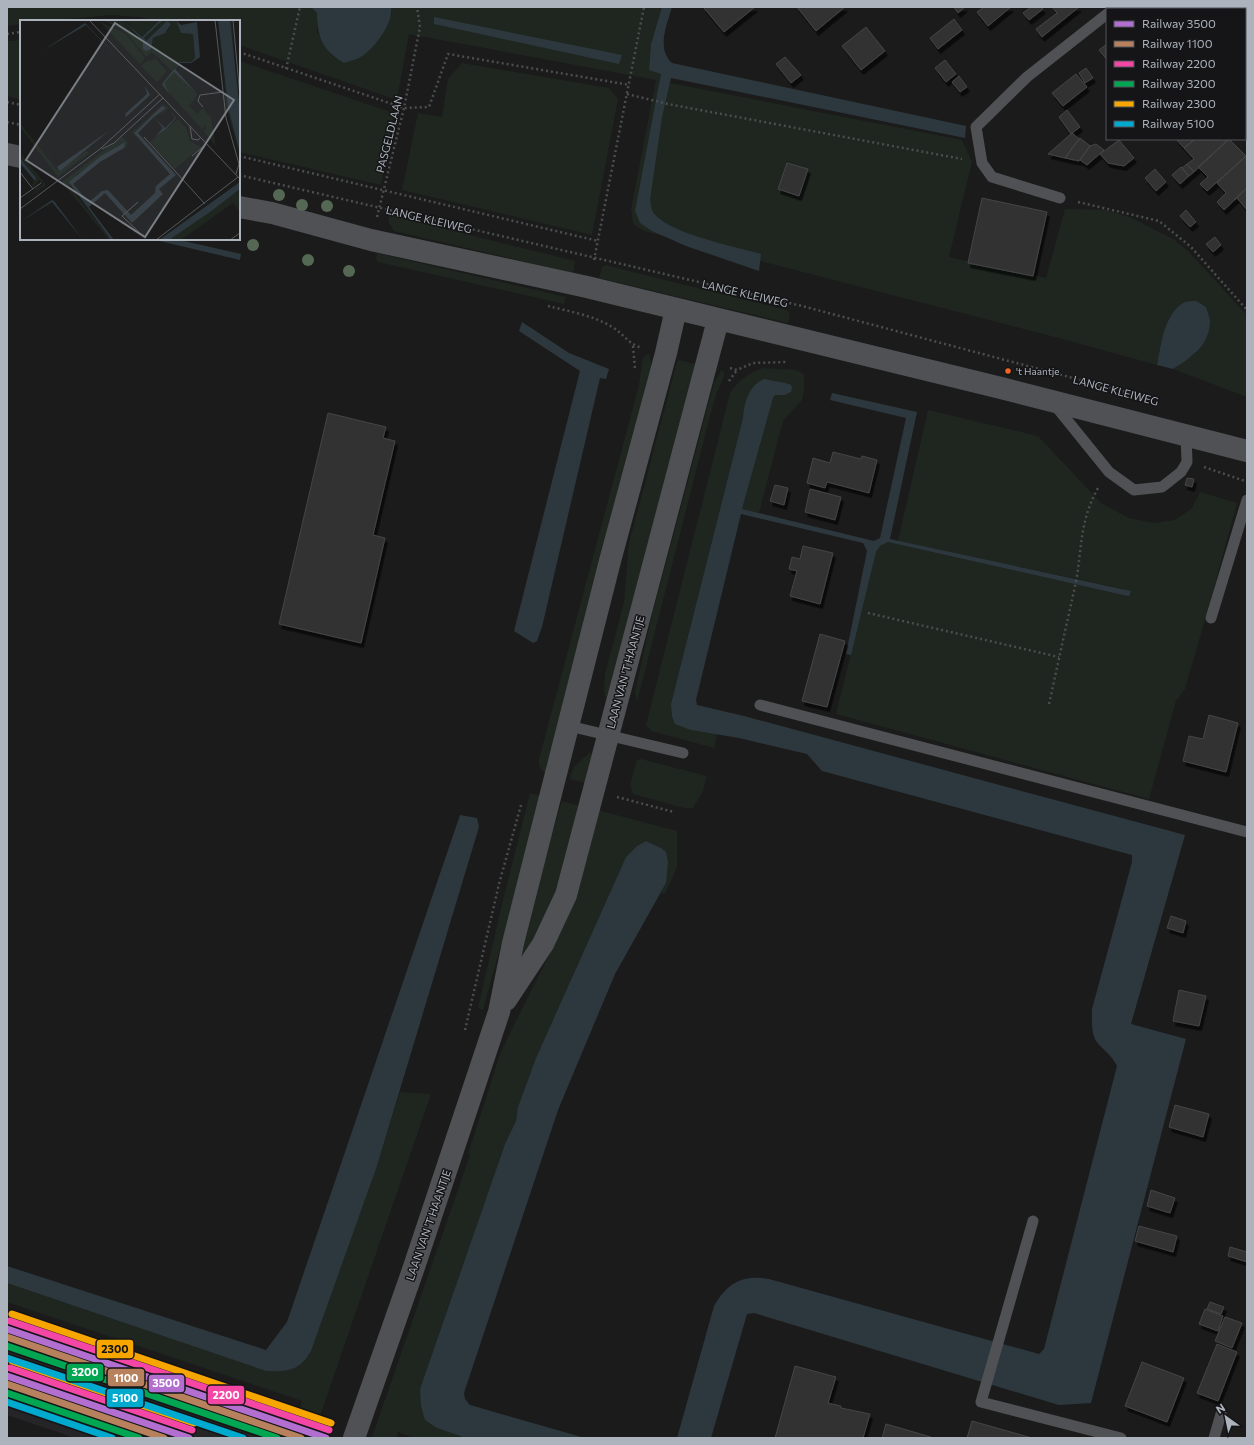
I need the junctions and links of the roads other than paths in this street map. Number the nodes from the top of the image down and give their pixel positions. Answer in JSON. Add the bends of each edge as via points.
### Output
{"nodes":[{"id":1,"x":1106,"y":15,"type":"edge"},
{"id":2,"x":7,"y":154,"type":"edge"},
{"id":3,"x":20,"y":157,"type":"edge"},
{"id":4,"x":1060,"y":198,"type":"road end"},
{"id":5,"x":240,"y":207,"type":"edge"},
{"id":6,"x":676,"y":309,"type":"junction"},
{"id":7,"x":718,"y":320,"type":"junction"},
{"id":8,"x":1051,"y":400,"type":"junction"},
{"id":9,"x":1186,"y":434,"type":"junction"},
{"id":10,"x":1247,"y":451,"type":"edge"},
{"id":11,"x":1247,"y":500,"type":"edge"},
{"id":12,"x":1211,"y":618,"type":"dead end"},
{"id":13,"x":760,"y":705,"type":"dead end"},
{"id":14,"x":569,"y":726,"type":"junction"},
{"id":15,"x":608,"y":735,"type":"junction"},
{"id":16,"x":683,"y":754,"type":"dead end"},
{"id":17,"x":1247,"y":832,"type":"edge"},
{"id":18,"x":499,"y":1012,"type":"junction"},
{"id":19,"x":1033,"y":1221,"type":"dead end"},
{"id":20,"x":1221,"y":1414,"type":"dead end"},
{"id":21,"x":354,"y":1438,"type":"edge"},
{"id":22,"x":1121,"y":1438,"type":"edge"},
{"id":23,"x":1214,"y":1438,"type":"edge"}],
"edges":[{"from":1,"to":4,"type":"lane","via":[[1027,77],[976,127],[982,163],[992,177]]},
{"from":2,"to":3,"type":"street"},
{"from":5,"to":6,"type":"street","via":[[272,213],[371,240]]},
{"from":6,"to":7,"type":"street"},
{"from":6,"to":14,"type":"street","name":"LAAN VAN 'T HAANTJE"},
{"from":7,"to":8,"type":"street"},
{"from":7,"to":15,"type":"street","name":"LAAN VAN 'T HAANTJE"},
{"from":8,"to":9,"type":"street"},
{"from":8,"to":9,"type":"lane","via":[[1108,470],[1134,490],[1162,487],[1181,472],[1187,462]]},
{"from":9,"to":10,"type":"street"},
{"from":11,"to":12,"type":"lane"},
{"from":13,"to":17,"type":"lane"},
{"from":14,"to":15,"type":"lane"},
{"from":14,"to":18,"type":"street","name":"LAAN VAN 'T HAANTJE","via":[[513,943]]},
{"from":15,"to":16,"type":"lane"},
{"from":15,"to":18,"type":"street","name":"LAAN VAN 'T HAANTJE","via":[[566,895],[543,944]]},
{"from":18,"to":21,"type":"street","name":"LAAN VAN 'T HAANTJE"},
{"from":19,"to":22,"type":"lane","via":[[981,1402]]},
{"from":20,"to":23,"type":"lane"}]}
